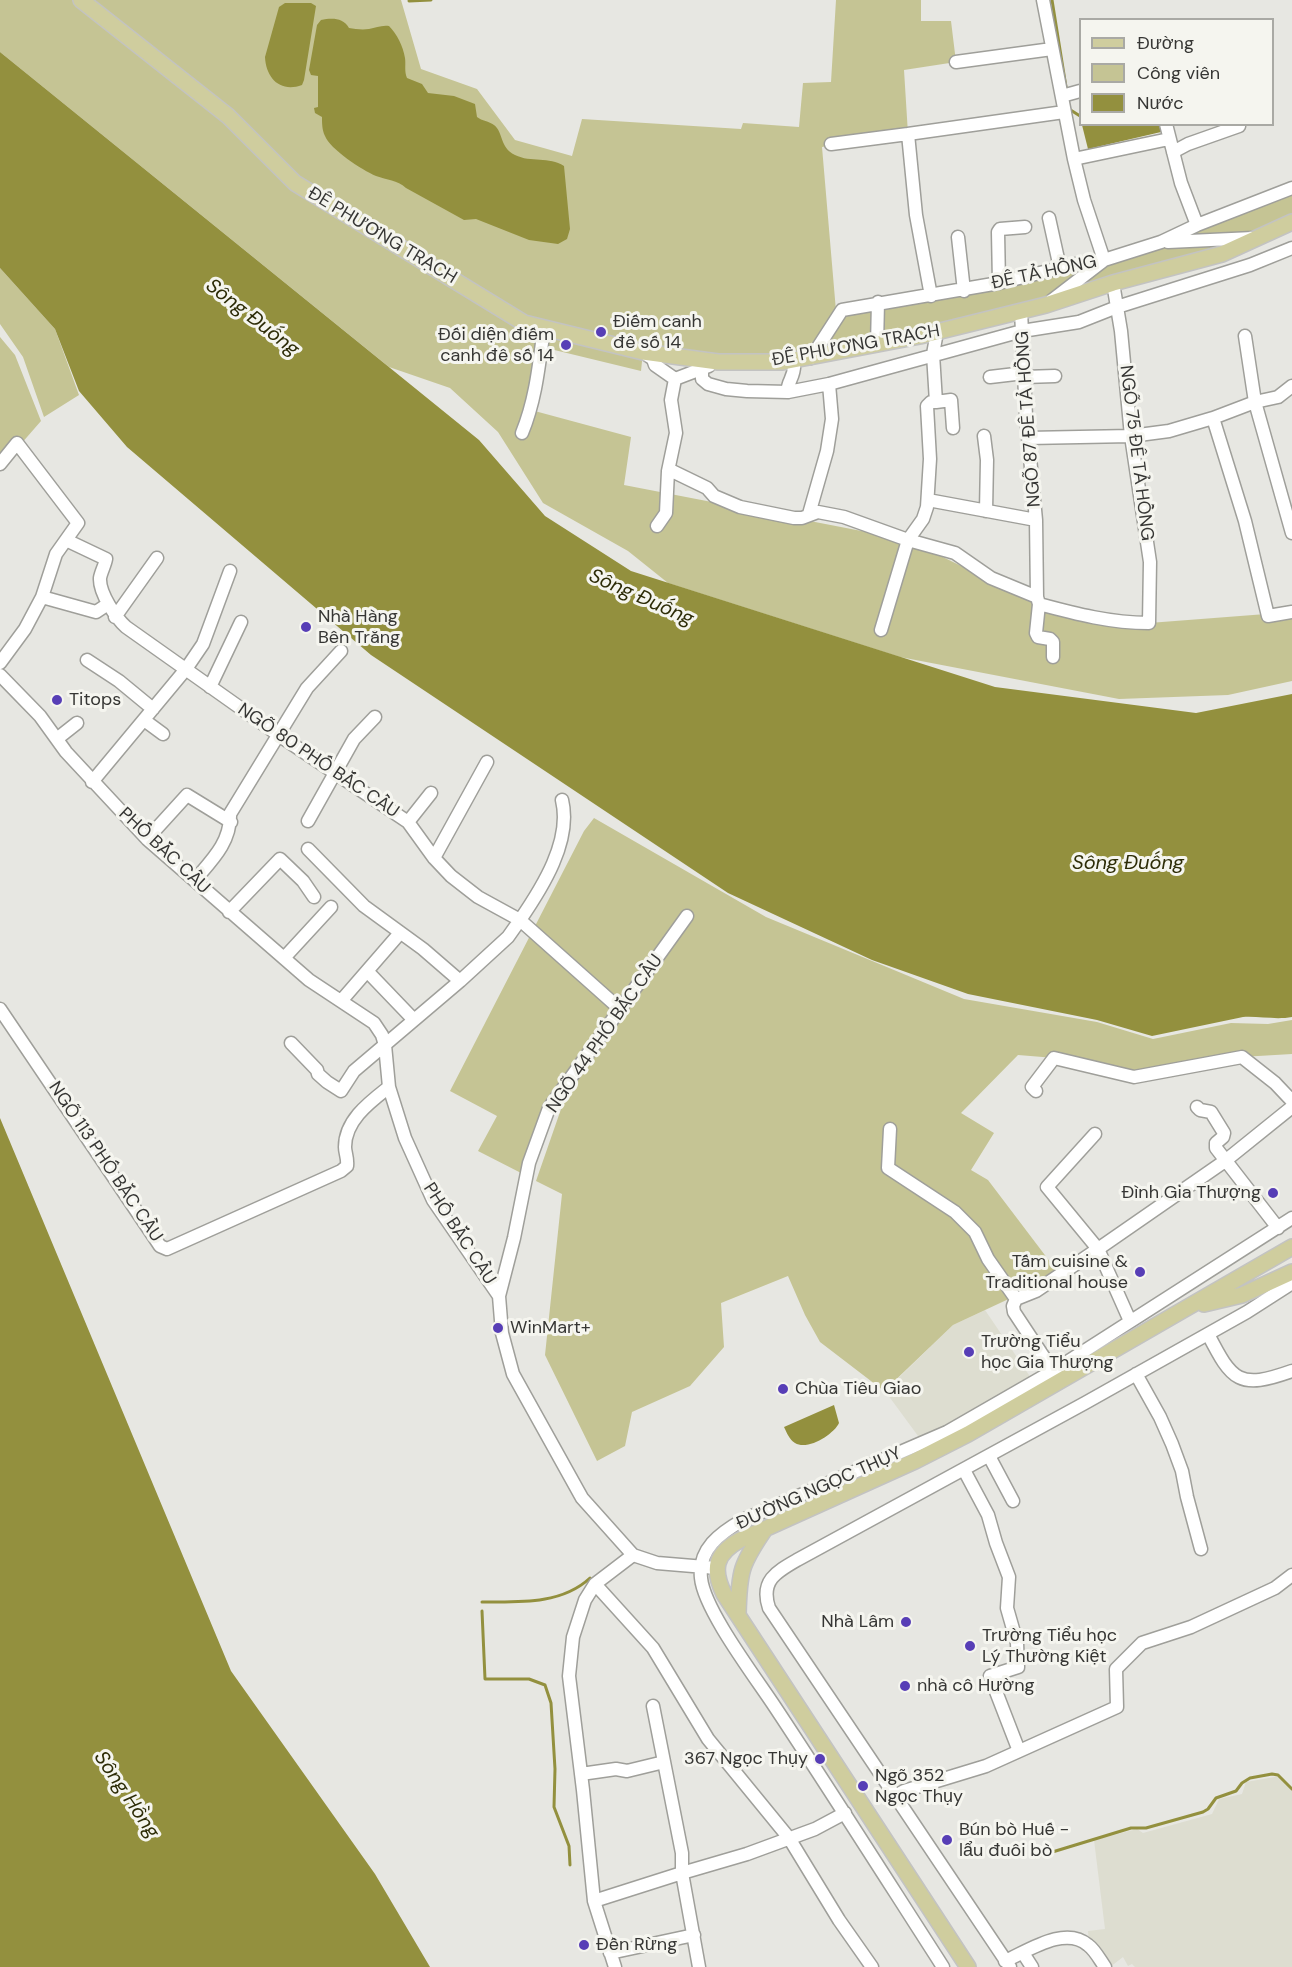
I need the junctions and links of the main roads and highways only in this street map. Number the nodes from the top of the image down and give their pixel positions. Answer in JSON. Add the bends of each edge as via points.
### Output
{"nodes":[{"id":1,"x":81,"y":0,"type":"edge"},
{"id":2,"x":1292,"y":222,"type":"edge"},
{"id":3,"x":1292,"y":1247,"type":"edge"},
{"id":4,"x":1292,"y":1272,"type":"edge"},
{"id":5,"x":1192,"y":1306,"type":"junction"},
{"id":6,"x":765,"y":1529,"type":"junction"},
{"id":7,"x":738,"y":1615,"type":"junction"},
{"id":8,"x":968,"y":1967,"type":"edge"}],
"edges":[{"from":1,"to":2,"type":"main road","name":"ĐÊ PHƯƠNG TRẠCH","via":[[228,116],[295,183],[524,323],[644,352],[718,362],[783,362],[877,345],[1046,305],[1222,254]]},
{"from":3,"to":5,"type":"main road","name":"ĐƯỜNG NGỌC THỤY"},
{"from":4,"to":5,"type":"main road","via":[[1242,1295]]},
{"from":5,"to":6,"type":"main road","name":"ĐƯỜNG NGỌC THỤY","via":[[968,1434]]},
{"from":6,"to":7,"type":"main road","name":"ĐƯỜNG NGỌC THỤY","via":[[740,1573]]},
{"from":6,"to":7,"type":"main road","name":"ĐƯỜNG NGỌC THỤY","via":[[726,1549],[718,1560],[719,1585]]},
{"from":7,"to":8,"type":"main road"}]}
